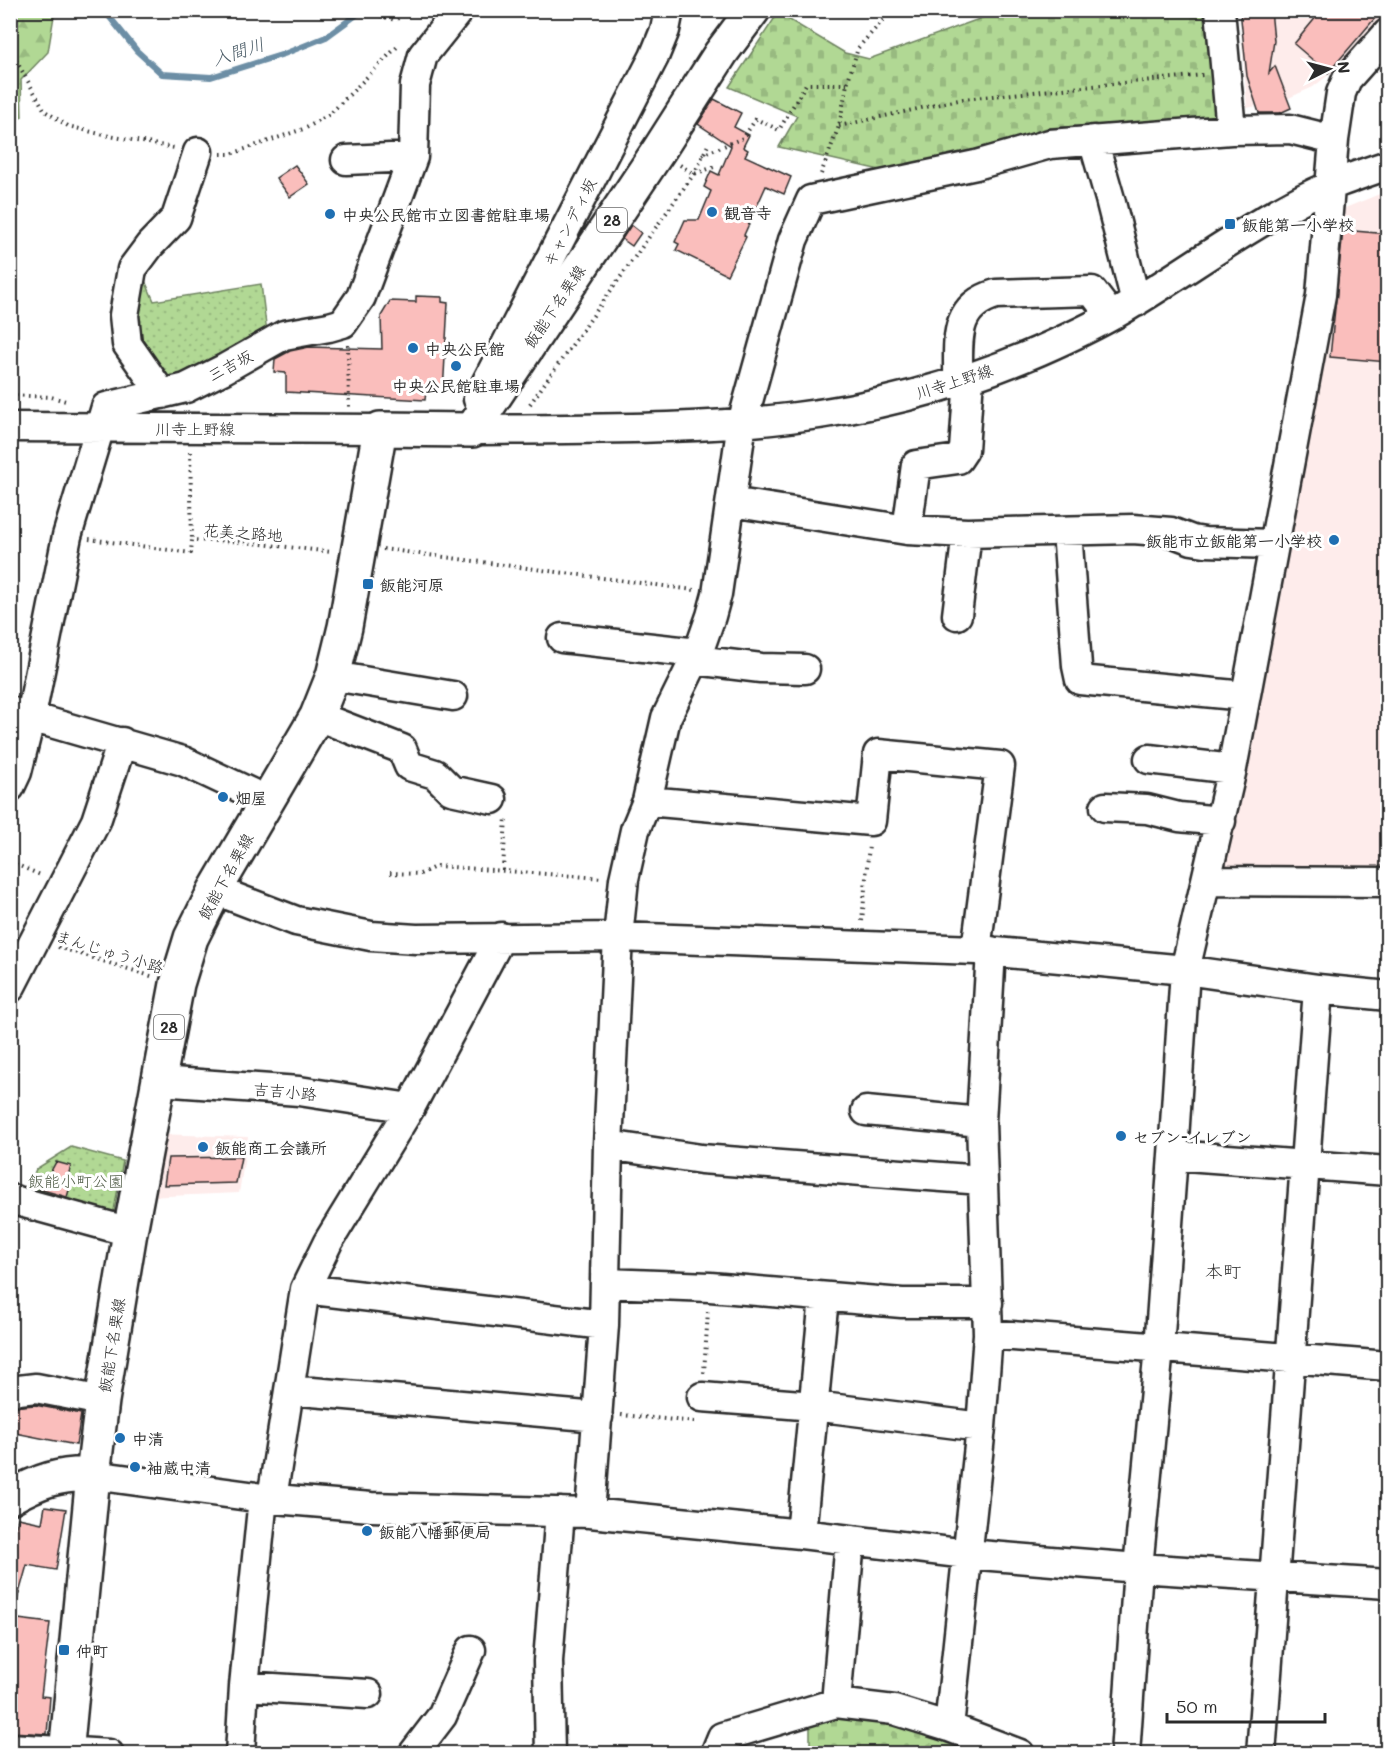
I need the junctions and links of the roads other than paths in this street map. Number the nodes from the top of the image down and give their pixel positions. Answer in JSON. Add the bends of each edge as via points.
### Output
{"nodes":[{"id":1,"x":459,"y":10,"type":"edge"},
{"id":2,"x":669,"y":10,"type":"edge"},
{"id":3,"x":753,"y":10,"type":"edge"},
{"id":4,"x":1220,"y":10,"type":"edge"},
{"id":5,"x":1387,"y":35,"type":"edge"},
{"id":6,"x":1341,"y":93,"type":"junction"},
{"id":7,"x":1290,"y":129,"type":"junction"},
{"id":8,"x":1231,"y":130,"type":"junction"},
{"id":9,"x":1093,"y":140,"type":"junction"},
{"id":10,"x":1334,"y":140,"type":"junction"},
{"id":11,"x":198,"y":152,"type":"road end"},
{"id":12,"x":413,"y":157,"type":"junction"},
{"id":13,"x":346,"y":160,"type":"dead end"},
{"id":14,"x":1388,"y":165,"type":"edge"},
{"id":15,"x":1331,"y":184,"type":"junction"},
{"id":16,"x":1136,"y":302,"type":"junction"},
{"id":17,"x":1112,"y":316,"type":"junction"},
{"id":18,"x":964,"y":380,"type":"junction"},
{"id":19,"x":162,"y":394,"type":"junction"},
{"id":20,"x":741,"y":423,"type":"junction"},
{"id":21,"x":10,"y":427,"type":"edge"},
{"id":22,"x":101,"y":428,"type":"junction"},
{"id":23,"x":364,"y":429,"type":"junction"},
{"id":24,"x":467,"y":430,"type":"junction"},
{"id":25,"x":731,"y":502,"type":"junction"},
{"id":26,"x":908,"y":531,"type":"junction"},
{"id":27,"x":1067,"y":531,"type":"junction"},
{"id":28,"x":967,"y":533,"type":"junction"},
{"id":29,"x":1273,"y":544,"type":"junction"},
{"id":30,"x":957,"y":615,"type":"dead end"},
{"id":31,"x":562,"y":638,"type":"dead end"},
{"id":32,"x":697,"y":656,"type":"junction"},
{"id":33,"x":805,"y":669,"type":"dead end"},
{"id":34,"x":333,"y":676,"type":"junction"},
{"id":35,"x":453,"y":696,"type":"dead end"},
{"id":36,"x":1245,"y":696,"type":"junction"},
{"id":37,"x":21,"y":714,"type":"edge"},
{"id":38,"x":317,"y":716,"type":"junction"},
{"id":39,"x":122,"y":742,"type":"junction"},
{"id":40,"x":1149,"y":759,"type":"dead end"},
{"id":41,"x":1232,"y":769,"type":"junction"},
{"id":42,"x":10,"y":787,"type":"edge"},
{"id":43,"x":492,"y":799,"type":"road end"},
{"id":44,"x":268,"y":801,"type":"junction"},
{"id":45,"x":647,"y":801,"type":"junction"},
{"id":46,"x":1105,"y":807,"type":"dead end"},
{"id":47,"x":1221,"y":821,"type":"junction"},
{"id":48,"x":1206,"y":881,"type":"junction"},
{"id":49,"x":1388,"y":882,"type":"edge"},
{"id":50,"x":215,"y":890,"type":"junction"},
{"id":51,"x":618,"y":937,"type":"junction"},
{"id":52,"x":501,"y":938,"type":"junction"},
{"id":53,"x":983,"y":950,"type":"junction"},
{"id":54,"x":1185,"y":970,"type":"junction"},
{"id":55,"x":10,"y":988,"type":"edge"},
{"id":56,"x":1318,"y":989,"type":"junction"},
{"id":57,"x":1388,"y":996,"type":"edge"},
{"id":58,"x":159,"y":1081,"type":"junction"},
{"id":59,"x":410,"y":1108,"type":"junction"},
{"id":60,"x":866,"y":1111,"type":"dead end"},
{"id":61,"x":981,"y":1122,"type":"junction"},
{"id":62,"x":608,"y":1145,"type":"junction"},
{"id":63,"x":1173,"y":1155,"type":"junction"},
{"id":64,"x":1305,"y":1164,"type":"junction"},
{"id":65,"x":1388,"y":1171,"type":"edge"},
{"id":66,"x":982,"y":1180,"type":"junction"},
{"id":67,"x":10,"y":1199,"type":"edge"},
{"id":68,"x":130,"y":1232,"type":"junction"},
{"id":69,"x":606,"y":1283,"type":"junction"},
{"id":70,"x":305,"y":1289,"type":"junction"},
{"id":71,"x":824,"y":1298,"type":"junction"},
{"id":72,"x":988,"y":1303,"type":"junction"},
{"id":73,"x":604,"y":1325,"type":"junction"},
{"id":74,"x":988,"y":1334,"type":"junction"},
{"id":75,"x":1159,"y":1348,"type":"junction"},
{"id":76,"x":1291,"y":1358,"type":"junction"},
{"id":77,"x":1388,"y":1366,"type":"edge"},
{"id":78,"x":289,"y":1390,"type":"junction"},
{"id":79,"x":10,"y":1391,"type":"edge"},
{"id":80,"x":702,"y":1397,"type":"dead end"},
{"id":81,"x":102,"y":1401,"type":"junction"},
{"id":82,"x":813,"y":1406,"type":"junction"},
{"id":83,"x":598,"y":1417,"type":"junction"},
{"id":84,"x":981,"y":1426,"type":"junction"},
{"id":85,"x":93,"y":1475,"type":"junction"},
{"id":86,"x":10,"y":1497,"type":"edge"},
{"id":87,"x":268,"y":1498,"type":"junction"},
{"id":88,"x":560,"y":1512,"type":"junction"},
{"id":89,"x":590,"y":1513,"type":"junction"},
{"id":90,"x":801,"y":1534,"type":"junction"},
{"id":91,"x":850,"y":1540,"type":"junction"},
{"id":92,"x":967,"y":1554,"type":"junction"},
{"id":93,"x":1138,"y":1568,"type":"junction"},
{"id":94,"x":1274,"y":1577,"type":"junction"},
{"id":95,"x":1388,"y":1584,"type":"edge"},
{"id":96,"x":471,"y":1650,"type":"dead end"},
{"id":97,"x":244,"y":1686,"type":"junction"},
{"id":98,"x":368,"y":1694,"type":"dead end"},
{"id":99,"x":836,"y":1702,"type":"junction"},
{"id":100,"x":950,"y":1727,"type":"junction"},
{"id":101,"x":719,"y":1745,"type":"edge"},
{"id":102,"x":10,"y":1748,"type":"edge"},
{"id":103,"x":66,"y":1752,"type":"edge"},
{"id":104,"x":109,"y":1754,"type":"edge"},
{"id":105,"x":240,"y":1754,"type":"edge"},
{"id":106,"x":413,"y":1754,"type":"edge"},
{"id":107,"x":550,"y":1754,"type":"edge"},
{"id":108,"x":1020,"y":1754,"type":"edge"},
{"id":109,"x":1125,"y":1754,"type":"edge"},
{"id":110,"x":1261,"y":1754,"type":"edge"}],
"edges":[{"from":1,"to":12,"type":"street","name":"三吉坂","via":[[423,55],[418,68]]},
{"from":2,"to":24,"type":"street","name":"キャンディ坂","via":[[654,57]]},
{"from":3,"to":24,"type":"main road","name":"飯能下名栗線","number":"28"},
{"from":4,"to":8,"type":"street"},
{"from":5,"to":6,"type":"street","via":[[1347,79]]},
{"from":6,"to":7,"type":"street"},
{"from":6,"to":10,"type":"street"},
{"from":7,"to":8,"type":"street"},
{"from":7,"to":10,"type":"street"},
{"from":8,"to":9,"type":"street"},
{"from":9,"to":16,"type":"street"},
{"from":9,"to":20,"type":"street","via":[[1050,144],[976,165],[812,200],[793,240]]},
{"from":10,"to":15,"type":"street"},
{"from":11,"to":19,"type":"street","via":[[176,218],[132,269],[124,315],[127,344]]},
{"from":12,"to":13,"type":"street"},
{"from":12,"to":19,"type":"street","name":"三吉坂","via":[[361,297],[343,323],[284,335],[224,369]]},
{"from":14,"to":15,"type":"street","name":"川寺上野線"},
{"from":15,"to":16,"type":"street","name":"川寺上野線","via":[[1245,231]]},
{"from":15,"to":29,"type":"street","via":[[1321,295]]},
{"from":16,"to":17,"type":"street","name":"川寺上野線"},
{"from":17,"to":18,"type":"street","name":"川寺上野線","via":[[1039,351]]},
{"from":17,"to":18,"type":"street","via":[[1092,291],[996,294],[982,298],[969,308],[959,329]]},
{"from":18,"to":20,"type":"street","name":"川寺上野線","via":[[845,409]]},
{"from":18,"to":26,"type":"street","via":[[964,450],[958,459],[916,465]]},
{"from":19,"to":22,"type":"street","name":"三吉坂","via":[[106,407]]},
{"from":20,"to":24,"type":"street","name":"川寺上野線"},
{"from":20,"to":25,"type":"street"},
{"from":21,"to":22,"type":"street","name":"川寺上野線"},
{"from":22,"to":23,"type":"street","name":"川寺上野線"},
{"from":22,"to":37,"type":"street","via":[[67,536]]},
{"from":23,"to":24,"type":"main road"},
{"from":23,"to":34,"type":"main road","name":"飯能下名栗線","number":"28","via":[[358,550]]},
{"from":25,"to":26,"type":"street"},
{"from":25,"to":32,"type":"street","via":[[717,594]]},
{"from":26,"to":28,"type":"street"},
{"from":27,"to":28,"type":"street"},
{"from":27,"to":29,"type":"street","via":[[1134,529],[1171,532],[1205,542]]},
{"from":27,"to":36,"type":"street","via":[[1080,680]]},
{"from":28,"to":30,"type":"street"},
{"from":29,"to":36,"type":"street"},
{"from":31,"to":32,"type":"street"},
{"from":32,"to":33,"type":"street","via":[[761,668]]},
{"from":32,"to":45,"type":"street","via":[[666,718]]},
{"from":34,"to":35,"type":"street"},
{"from":34,"to":38,"type":"main road","name":"飯能下名栗線","number":"28"},
{"from":36,"to":41,"type":"street"},
{"from":37,"to":39,"type":"street"},
{"from":37,"to":42,"type":"street","via":[[17,772]]},
{"from":38,"to":43,"type":"street","via":[[402,749],[409,766],[435,774],[451,790]]},
{"from":38,"to":44,"type":"main road","name":"飯能下名栗線","number":"28"},
{"from":39,"to":44,"type":"street","via":[[183,761]]},
{"from":39,"to":55,"type":"street","via":[[96,821]]},
{"from":40,"to":41,"type":"street"},
{"from":41,"to":47,"type":"street"},
{"from":44,"to":50,"type":"main road","name":"飯能下名栗線","number":"28"},
{"from":45,"to":51,"type":"street","via":[[635,830],[624,879]]},
{"from":45,"to":53,"type":"street","via":[[871,820],[878,754],[1000,766]]},
{"from":46,"to":47,"type":"street","via":[[1147,809]]},
{"from":47,"to":48,"type":"street"},
{"from":48,"to":49,"type":"street"},
{"from":48,"to":54,"type":"street"},
{"from":50,"to":52,"type":"street","via":[[296,921],[371,936]]},
{"from":50,"to":58,"type":"main road","name":"飯能下名栗線","number":"28","via":[[191,939],[177,984]]},
{"from":51,"to":52,"type":"street"},
{"from":51,"to":53,"type":"street"},
{"from":51,"to":62,"type":"street"},
{"from":52,"to":59,"type":"street"},
{"from":53,"to":54,"type":"street"},
{"from":53,"to":61,"type":"street"},
{"from":54,"to":56,"type":"street"},
{"from":54,"to":63,"type":"street"},
{"from":56,"to":57,"type":"street"},
{"from":56,"to":64,"type":"street"},
{"from":58,"to":59,"type":"street","name":"吉吉小路","via":[[299,1091]]},
{"from":58,"to":68,"type":"main road","name":"飯能下名栗線","number":"28"},
{"from":59,"to":70,"type":"street","via":[[328,1242]]},
{"from":60,"to":61,"type":"street"},
{"from":61,"to":66,"type":"street"},
{"from":62,"to":66,"type":"street","via":[[701,1159]]},
{"from":62,"to":69,"type":"street"},
{"from":63,"to":64,"type":"street"},
{"from":63,"to":75,"type":"street"},
{"from":64,"to":65,"type":"street"},
{"from":64,"to":76,"type":"street"},
{"from":66,"to":72,"type":"street"},
{"from":67,"to":68,"type":"street"},
{"from":68,"to":81,"type":"main road","name":"飯能下名栗線","number":"28"},
{"from":69,"to":71,"type":"street","via":[[710,1287]]},
{"from":69,"to":73,"type":"street"},
{"from":70,"to":73,"type":"street"},
{"from":70,"to":78,"type":"street"},
{"from":71,"to":72,"type":"street"},
{"from":71,"to":82,"type":"street"},
{"from":72,"to":74,"type":"street"},
{"from":73,"to":83,"type":"street"},
{"from":74,"to":75,"type":"street"},
{"from":74,"to":84,"type":"street"},
{"from":75,"to":76,"type":"street"},
{"from":75,"to":93,"type":"street"},
{"from":76,"to":77,"type":"street"},
{"from":76,"to":94,"type":"street"},
{"from":78,"to":83,"type":"street"},
{"from":78,"to":87,"type":"street"},
{"from":79,"to":81,"type":"street","via":[[36,1388]]},
{"from":80,"to":82,"type":"street"},
{"from":81,"to":85,"type":"main road","name":"飯能下名栗線","number":"28"},
{"from":82,"to":84,"type":"street"},
{"from":82,"to":90,"type":"street"},
{"from":83,"to":89,"type":"street"},
{"from":84,"to":92,"type":"street"},
{"from":85,"to":86,"type":"main road","via":[[48,1479]]},
{"from":85,"to":87,"type":"street"},
{"from":85,"to":103,"type":"main road","name":"飯能下名栗線","number":"28"},
{"from":87,"to":88,"type":"street","via":[[371,1507]]},
{"from":87,"to":97,"type":"street"},
{"from":88,"to":89,"type":"street"},
{"from":88,"to":107,"type":"street","via":[[548,1661]]},
{"from":89,"to":90,"type":"street"},
{"from":90,"to":91,"type":"street"},
{"from":91,"to":92,"type":"street"},
{"from":91,"to":99,"type":"street"},
{"from":92,"to":93,"type":"street"},
{"from":92,"to":100,"type":"street"},
{"from":93,"to":94,"type":"street"},
{"from":93,"to":109,"type":"street"},
{"from":94,"to":95,"type":"street"},
{"from":94,"to":110,"type":"street"},
{"from":96,"to":106,"type":"street","via":[[442,1716]]},
{"from":97,"to":98,"type":"street"},
{"from":97,"to":105,"type":"street"},
{"from":99,"to":100,"type":"street","via":[[894,1710]]},
{"from":99,"to":101,"type":"street"},
{"from":100,"to":108,"type":"street"},
{"from":102,"to":103,"type":"street"},
{"from":103,"to":104,"type":"street"}]}
